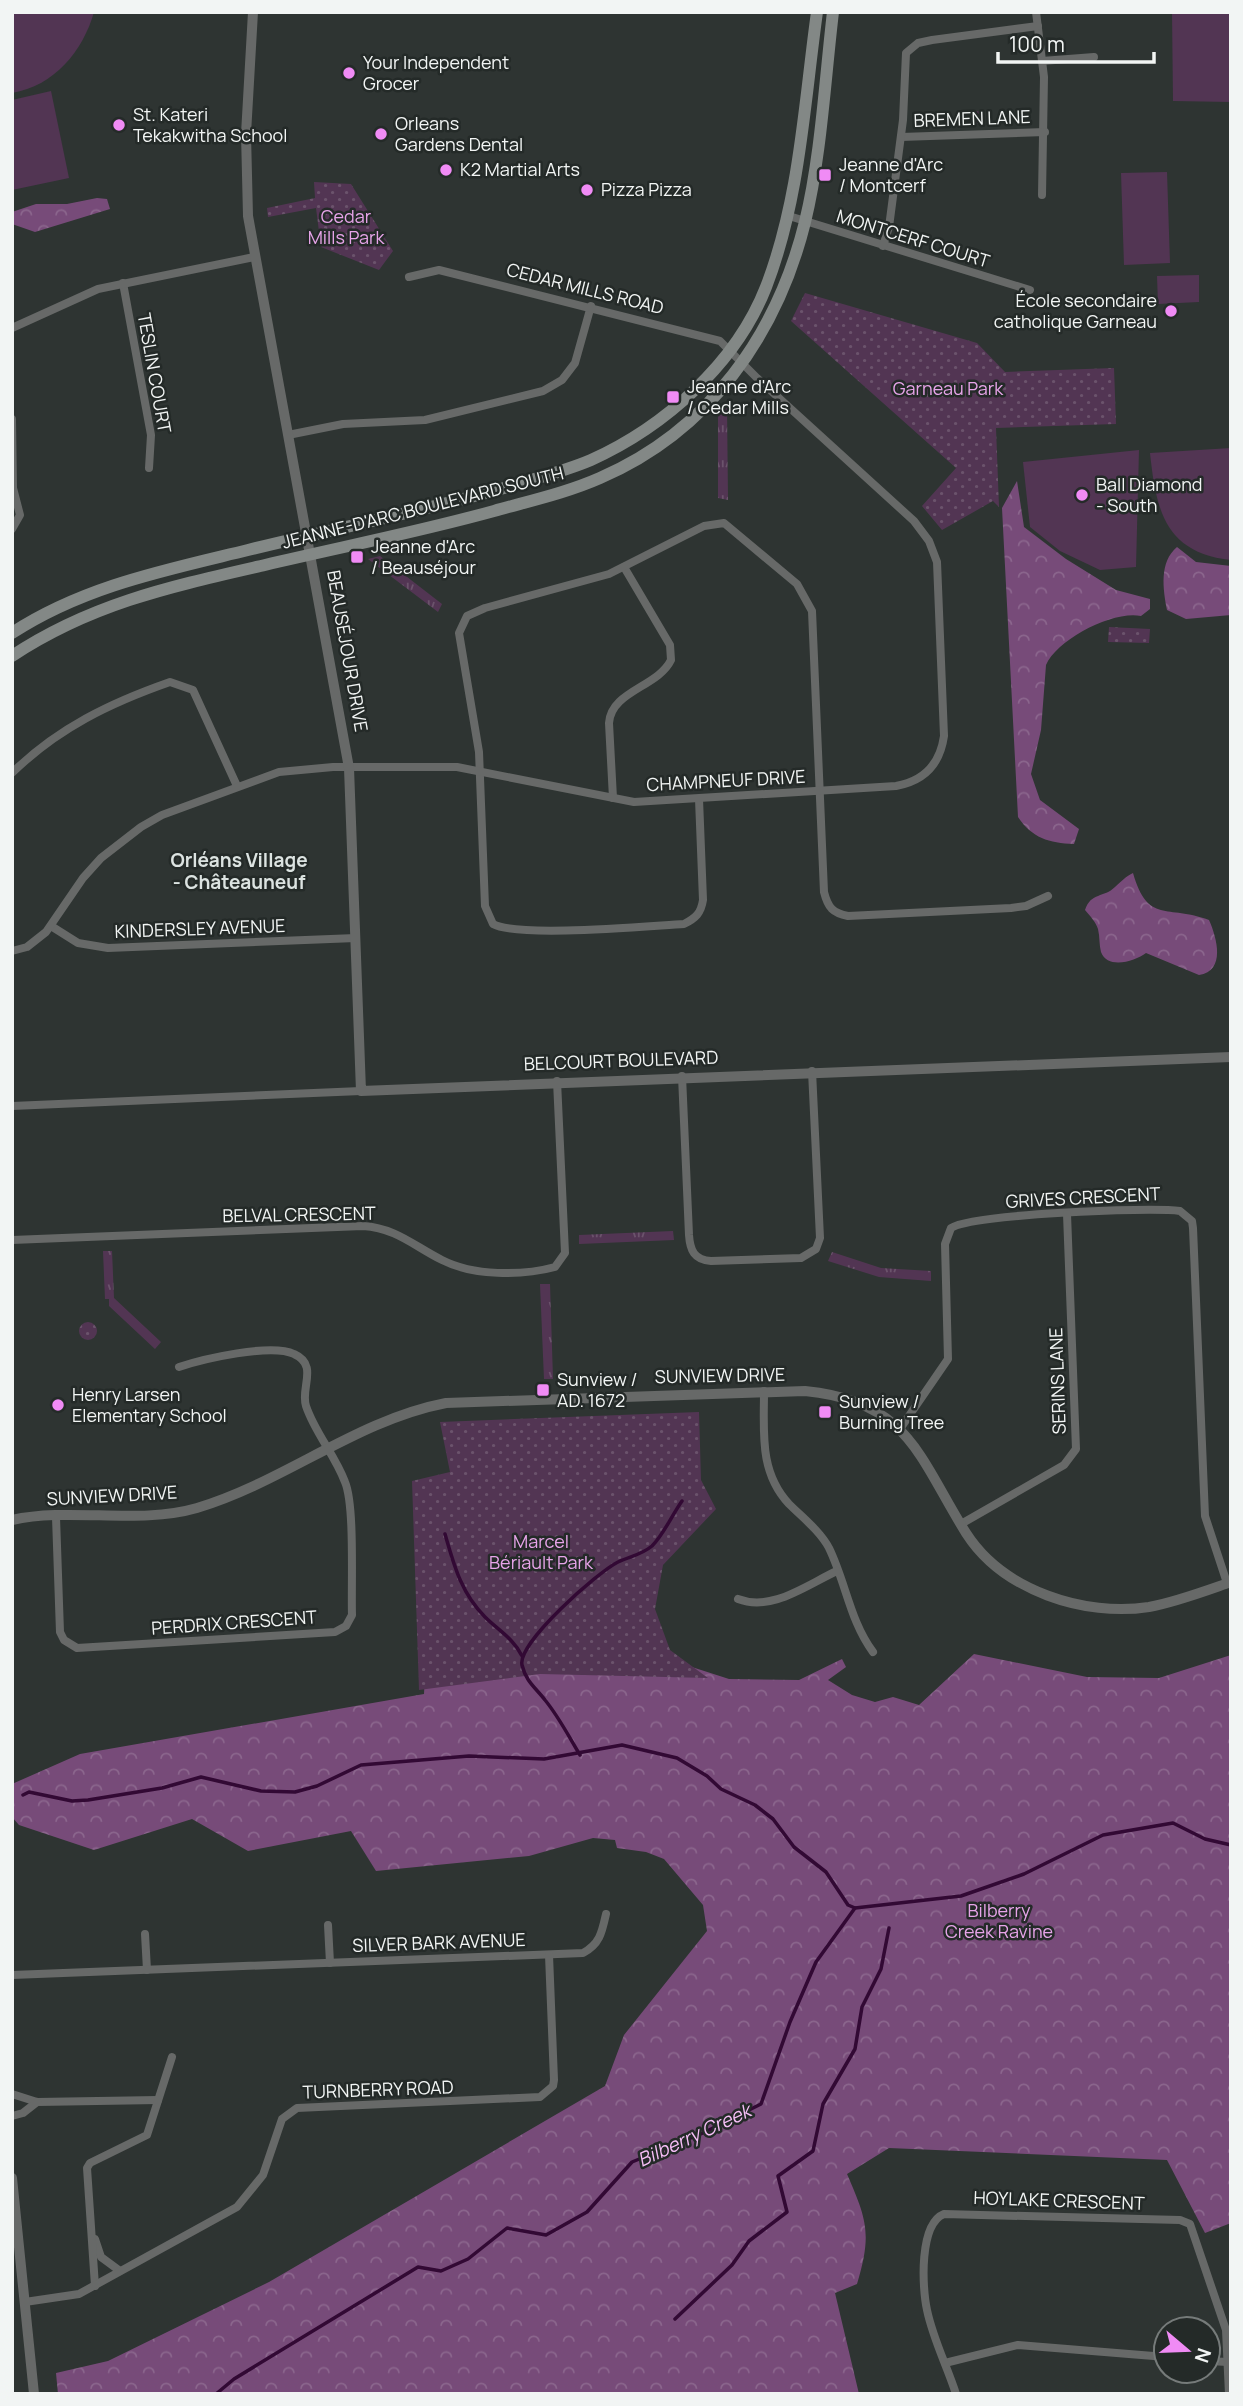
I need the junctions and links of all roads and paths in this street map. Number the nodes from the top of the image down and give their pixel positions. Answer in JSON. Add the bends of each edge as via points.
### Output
{"nodes":[{"id":1,"x":253,"y":12,"type":"edge"},
{"id":2,"x":817,"y":12,"type":"edge"},
{"id":3,"x":833,"y":12,"type":"edge"},
{"id":4,"x":1036,"y":12,"type":"edge"},
{"id":5,"x":1038,"y":26,"type":"junction"},
{"id":6,"x":1094,"y":57,"type":"dead end"},
{"id":7,"x":1042,"y":61,"type":"junction"},
{"id":8,"x":1045,"y":132,"type":"junction"},
{"id":9,"x":901,"y":137,"type":"junction"},
{"id":10,"x":1042,"y":195,"type":"dead end"},
{"id":11,"x":789,"y":216,"type":"junction"},
{"id":12,"x":805,"y":222,"type":"junction"},
{"id":13,"x":883,"y":246,"type":"junction"},
{"id":14,"x":254,"y":257,"type":"junction"},
{"id":15,"x":409,"y":277,"type":"dead end"},
{"id":16,"x":123,"y":283,"type":"junction"},
{"id":17,"x":1030,"y":290,"type":"dead end"},
{"id":18,"x":591,"y":306,"type":"junction"},
{"id":19,"x":12,"y":328,"type":"edge"},
{"id":20,"x":729,"y":350,"type":"junction"},
{"id":21,"x":743,"y":365,"type":"junction"},
{"id":22,"x":12,"y":419,"type":"edge"},
{"id":23,"x":288,"y":435,"type":"junction"},
{"id":24,"x":149,"y":468,"type":"dead end"},
{"id":25,"x":12,"y":529,"type":"edge"},
{"id":26,"x":307,"y":535,"type":"junction"},
{"id":27,"x":312,"y":554,"type":"junction"},
{"id":28,"x":624,"y":567,"type":"junction"},
{"id":29,"x":12,"y":633,"type":"edge"},
{"id":30,"x":12,"y":656,"type":"edge"},
{"id":31,"x":349,"y":768,"type":"junction"},
{"id":32,"x":480,"y":769,"type":"junction"},
{"id":33,"x":12,"y":773,"type":"edge"},
{"id":34,"x":237,"y":786,"type":"junction"},
{"id":35,"x":820,"y":791,"type":"junction"},
{"id":36,"x":613,"y":798,"type":"junction"},
{"id":37,"x":699,"y":799,"type":"junction"},
{"id":38,"x":1048,"y":896,"type":"dead end"},
{"id":39,"x":51,"y":926,"type":"junction"},
{"id":40,"x":356,"y":938,"type":"junction"},
{"id":41,"x":12,"y":951,"type":"edge"},
{"id":42,"x":1231,"y":1057,"type":"edge"},
{"id":43,"x":812,"y":1071,"type":"junction"},
{"id":44,"x":682,"y":1076,"type":"junction"},
{"id":45,"x":557,"y":1081,"type":"junction"},
{"id":46,"x":361,"y":1091,"type":"junction"},
{"id":47,"x":12,"y":1106,"type":"edge"},
{"id":48,"x":1067,"y":1214,"type":"junction"},
{"id":49,"x":12,"y":1240,"type":"edge"},
{"id":50,"x":179,"y":1367,"type":"dead end"},
{"id":51,"x":764,"y":1391,"type":"junction"},
{"id":52,"x":900,"y":1429,"type":"junction"},
{"id":53,"x":328,"y":1448,"type":"junction"},
{"id":54,"x":56,"y":1517,"type":"junction"},
{"id":55,"x":12,"y":1520,"type":"edge"},
{"id":56,"x":961,"y":1524,"type":"junction"},
{"id":57,"x":837,"y":1571,"type":"junction"},
{"id":58,"x":1229,"y":1583,"type":"edge"},
{"id":59,"x":738,"y":1599,"type":"dead end"},
{"id":60,"x":873,"y":1653,"type":"dead end"},
{"id":61,"x":606,"y":1914,"type":"dead end"},
{"id":62,"x":328,"y":1925,"type":"dead end"},
{"id":63,"x":145,"y":1934,"type":"dead end"},
{"id":64,"x":549,"y":1955,"type":"junction"},
{"id":65,"x":330,"y":1963,"type":"junction"},
{"id":66,"x":147,"y":1970,"type":"junction"},
{"id":67,"x":12,"y":1975,"type":"edge"},
{"id":68,"x":553,"y":2039,"type":"joint"},
{"id":69,"x":172,"y":2057,"type":"dead end"},
{"id":70,"x":12,"y":2094,"type":"edge"},
{"id":71,"x":158,"y":2100,"type":"junction"},
{"id":72,"x":37,"y":2102,"type":"junction"},
{"id":73,"x":12,"y":2116,"type":"edge"},
{"id":74,"x":12,"y":2178,"type":"edge"},
{"id":75,"x":13,"y":2207,"type":"edge"},
{"id":76,"x":92,"y":2233,"type":"junction"},
{"id":77,"x":120,"y":2271,"type":"junction"},
{"id":78,"x":95,"y":2286,"type":"junction"},
{"id":79,"x":25,"y":2302,"type":"junction"},
{"id":80,"x":1152,"y":2356,"type":"edge"},
{"id":81,"x":1222,"y":2362,"type":"edge"},
{"id":82,"x":1228,"y":2362,"type":"junction"},
{"id":83,"x":945,"y":2363,"type":"junction"},
{"id":84,"x":34,"y":2394,"type":"edge"},
{"id":85,"x":956,"y":2394,"type":"edge"},
{"id":86,"x":1229,"y":2394,"type":"edge"}],
"edges":[{"from":1,"to":14,"type":"street","name":"BEAUSÉJOUR DRIVE","via":[[246,171]]},
{"from":2,"to":11,"type":"main road","name":"JEANNE-D'ARC BOULEVARD SOUTH"},
{"from":3,"to":12,"type":"main road","name":"JEANNE-D'ARC BOULEVARD SOUTH"},
{"from":4,"to":5,"type":"street"},
{"from":5,"to":7,"type":"street"},
{"from":5,"to":9,"type":"street","via":[[932,40],[912,47],[904,61]]},
{"from":6,"to":7,"type":"street"},
{"from":7,"to":8,"type":"street"},
{"from":8,"to":9,"type":"street","name":"BREMEN LANE"},
{"from":8,"to":10,"type":"street"},
{"from":9,"to":13,"type":"street"},
{"from":11,"to":12,"type":"street","name":"MONTCERF COURT"},
{"from":11,"to":20,"type":"main road","name":"JEANNE-D'ARC BOULEVARD SOUTH","via":[[757,307]]},
{"from":12,"to":13,"type":"street","name":"MONTCERF COURT"},
{"from":12,"to":21,"type":"main road","name":"JEANNE-D'ARC BOULEVARD SOUTH","via":[[775,310]]},
{"from":13,"to":17,"type":"street","name":"MONTCERF COURT"},
{"from":14,"to":16,"type":"street"},
{"from":14,"to":23,"type":"street","name":"BEAUSÉJOUR DRIVE"},
{"from":15,"to":18,"type":"street","name":"CEDAR MILLS ROAD","via":[[439,270]]},
{"from":16,"to":19,"type":"street","via":[[98,289]]},
{"from":16,"to":24,"type":"street","name":"TESLIN COURT","via":[[150,435]]},
{"from":18,"to":20,"type":"street","name":"CEDAR MILLS ROAD","via":[[712,337]]},
{"from":18,"to":23,"type":"street","via":[[575,363],[553,387],[425,420],[343,424]]},
{"from":20,"to":21,"type":"street","name":"CEDAR MILLS ROAD"},
{"from":20,"to":26,"type":"main road","name":"JEANNE-D'ARC BOULEVARD SOUTH","via":[[674,409],[589,461],[467,498]]},
{"from":21,"to":27,"type":"main road","name":"JEANNE-D'ARC BOULEVARD SOUTH","via":[[687,425],[645,456],[598,479],[483,514]]},
{"from":21,"to":35,"type":"street","name":"CHAMPNEUF DRIVE","via":[[914,521],[937,562],[944,736],[937,761],[909,784]]},
{"from":22,"to":25,"type":"street","via":[[13,488],[20,515]]},
{"from":23,"to":26,"type":"street","name":"BEAUSÉJOUR DRIVE"},
{"from":26,"to":27,"type":"street","name":"BEAUSÉJOUR DRIVE"},
{"from":26,"to":29,"type":"main road","name":"JEANNE-D'ARC BOULEVARD SOUTH","via":[[94,590]]},
{"from":27,"to":30,"type":"main road","name":"JEANNE-D'ARC BOULEVARD SOUTH","via":[[122,600],[70,622]]},
{"from":27,"to":31,"type":"street","name":"BEAUSÉJOUR DRIVE"},
{"from":28,"to":32,"type":"street","via":[[467,616],[459,633]]},
{"from":28,"to":35,"type":"street","via":[[704,526],[724,523],[804,593],[814,620]]},
{"from":28,"to":36,"type":"street","via":[[670,645],[671,660],[660,676],[612,711]]},
{"from":31,"to":32,"type":"street","name":"CHAMPNEUF DRIVE"},
{"from":31,"to":34,"type":"street","name":"CHAMPNEUF DRIVE","via":[[279,772]]},
{"from":31,"to":40,"type":"street","name":"BEAUSÉJOUR DRIVE"},
{"from":32,"to":36,"type":"street","name":"CHAMPNEUF DRIVE"},
{"from":32,"to":37,"type":"street","via":[[485,906],[493,924],[508,930],[684,924],[692,920],[699,914],[702,900]]},
{"from":33,"to":34,"type":"street","via":[[89,715],[170,682],[193,690]]},
{"from":34,"to":39,"type":"street","name":"CHAMPNEUF DRIVE","via":[[162,815],[122,840],[83,878]]},
{"from":35,"to":37,"type":"street","name":"CHAMPNEUF DRIVE"},
{"from":35,"to":38,"type":"street","via":[[824,892],[835,913],[1011,908]]},
{"from":36,"to":37,"type":"street","name":"CHAMPNEUF DRIVE","via":[[634,802]]},
{"from":39,"to":40,"type":"street","name":"KINDERSLEY AVENUE","via":[[78,943],[108,948]]},
{"from":39,"to":41,"type":"street","name":"CHAMPNEUF DRIVE","via":[[38,940]]},
{"from":40,"to":46,"type":"street","name":"BEAUSÉJOUR DRIVE"},
{"from":42,"to":43,"type":"street","name":"BELCOURT BOULEVARD"},
{"from":43,"to":44,"type":"street","name":"BELCOURT BOULEVARD"},
{"from":43,"to":44,"type":"street","via":[[820,1238],[816,1249],[801,1258],[711,1261],[694,1254],[689,1235]]},
{"from":44,"to":45,"type":"street","name":"BELCOURT BOULEVARD"},
{"from":45,"to":46,"type":"street","name":"BELCOURT BOULEVARD"},
{"from":45,"to":49,"type":"street","name":"BELVAL CRESCENT","via":[[565,1253],[555,1267],[469,1269],[444,1261],[392,1231],[363,1226]]},
{"from":46,"to":47,"type":"street","name":"BELCOURT BOULEVARD"},
{"from":48,"to":52,"type":"street","name":"GRIVES CRESCENT","via":[[992,1219],[951,1228],[945,1244],[948,1359]]},
{"from":48,"to":56,"type":"street","name":"SERINS LANE","via":[[1076,1448],[1064,1465]]},
{"from":48,"to":58,"type":"street","name":"GRIVES CRESCENT","via":[[1172,1210],[1187,1214],[1192,1221],[1205,1516]]},
{"from":50,"to":53,"type":"street","via":[[214,1356],[294,1354],[307,1367],[305,1404]]},
{"from":51,"to":52,"type":"street","name":"SUNVIEW DRIVE","via":[[805,1391],[843,1398]]},
{"from":51,"to":53,"type":"street","name":"SUNVIEW DRIVE","via":[[446,1403],[393,1417]]},
{"from":51,"to":57,"type":"street","via":[[770,1478],[825,1542]]},
{"from":52,"to":56,"type":"street","name":"SUNVIEW DRIVE","via":[[926,1460]]},
{"from":53,"to":54,"type":"street","name":"SUNVIEW DRIVE","via":[[194,1509]]},
{"from":53,"to":54,"type":"street","name":"PERDRIX CRESCENT","via":[[348,1492],[352,1615],[341,1630],[193,1643],[69,1645],[60,1632]]},
{"from":54,"to":55,"type":"street","name":"SUNVIEW DRIVE"},
{"from":56,"to":58,"type":"street","name":"SUNVIEW DRIVE","via":[[1006,1573],[1050,1597],[1085,1606],[1151,1606]]},
{"from":57,"to":59,"type":"street","via":[[769,1603]]},
{"from":57,"to":60,"type":"street","via":[[859,1633]]},
{"from":61,"to":64,"type":"street","name":"SILVER BARK AVENUE","via":[[595,1947],[583,1953]]},
{"from":62,"to":65,"type":"street","name":"SILVER BARK AVENUE"},
{"from":63,"to":66,"type":"street"},
{"from":64,"to":65,"type":"street","name":"SILVER BARK AVENUE"},
{"from":64,"to":68,"type":"street","name":"SILVER BARK AVENUE"},
{"from":65,"to":66,"type":"street","name":"SILVER BARK AVENUE"},
{"from":66,"to":67,"type":"street","name":"SILVER BARK AVENUE"},
{"from":68,"to":77,"type":"street","name":"TURNBERRY ROAD","via":[[553,2086],[540,2097],[291,2110],[282,2119],[263,2175],[247,2199]]},
{"from":69,"to":71,"type":"street"},
{"from":70,"to":72,"type":"street"},
{"from":71,"to":72,"type":"street"},
{"from":71,"to":76,"type":"street","via":[[147,2135],[87,2168]]},
{"from":72,"to":73,"type":"street"},
{"from":74,"to":75,"type":"street"},
{"from":75,"to":79,"type":"street"},
{"from":76,"to":77,"type":"street","via":[[101,2258]]},
{"from":76,"to":78,"type":"street"},
{"from":77,"to":78,"type":"street","name":"TURNBERRY ROAD"},
{"from":78,"to":79,"type":"street","name":"TURNBERRY ROAD","via":[[73,2296]]},
{"from":79,"to":84,"type":"street"},
{"from":80,"to":83,"type":"street","via":[[1018,2345]]},
{"from":81,"to":82,"type":"street"},
{"from":82,"to":83,"type":"street","name":"HOYLAKE CRESCENT","via":[[1226,2330],[1198,2240],[1185,2221],[944,2214],[931,2222],[925,2248],[926,2308]]},
{"from":82,"to":86,"type":"street","name":"HOYLAKE CRESCENT"},
{"from":83,"to":85,"type":"street","name":"HOYLAKE CRESCENT"}]}
